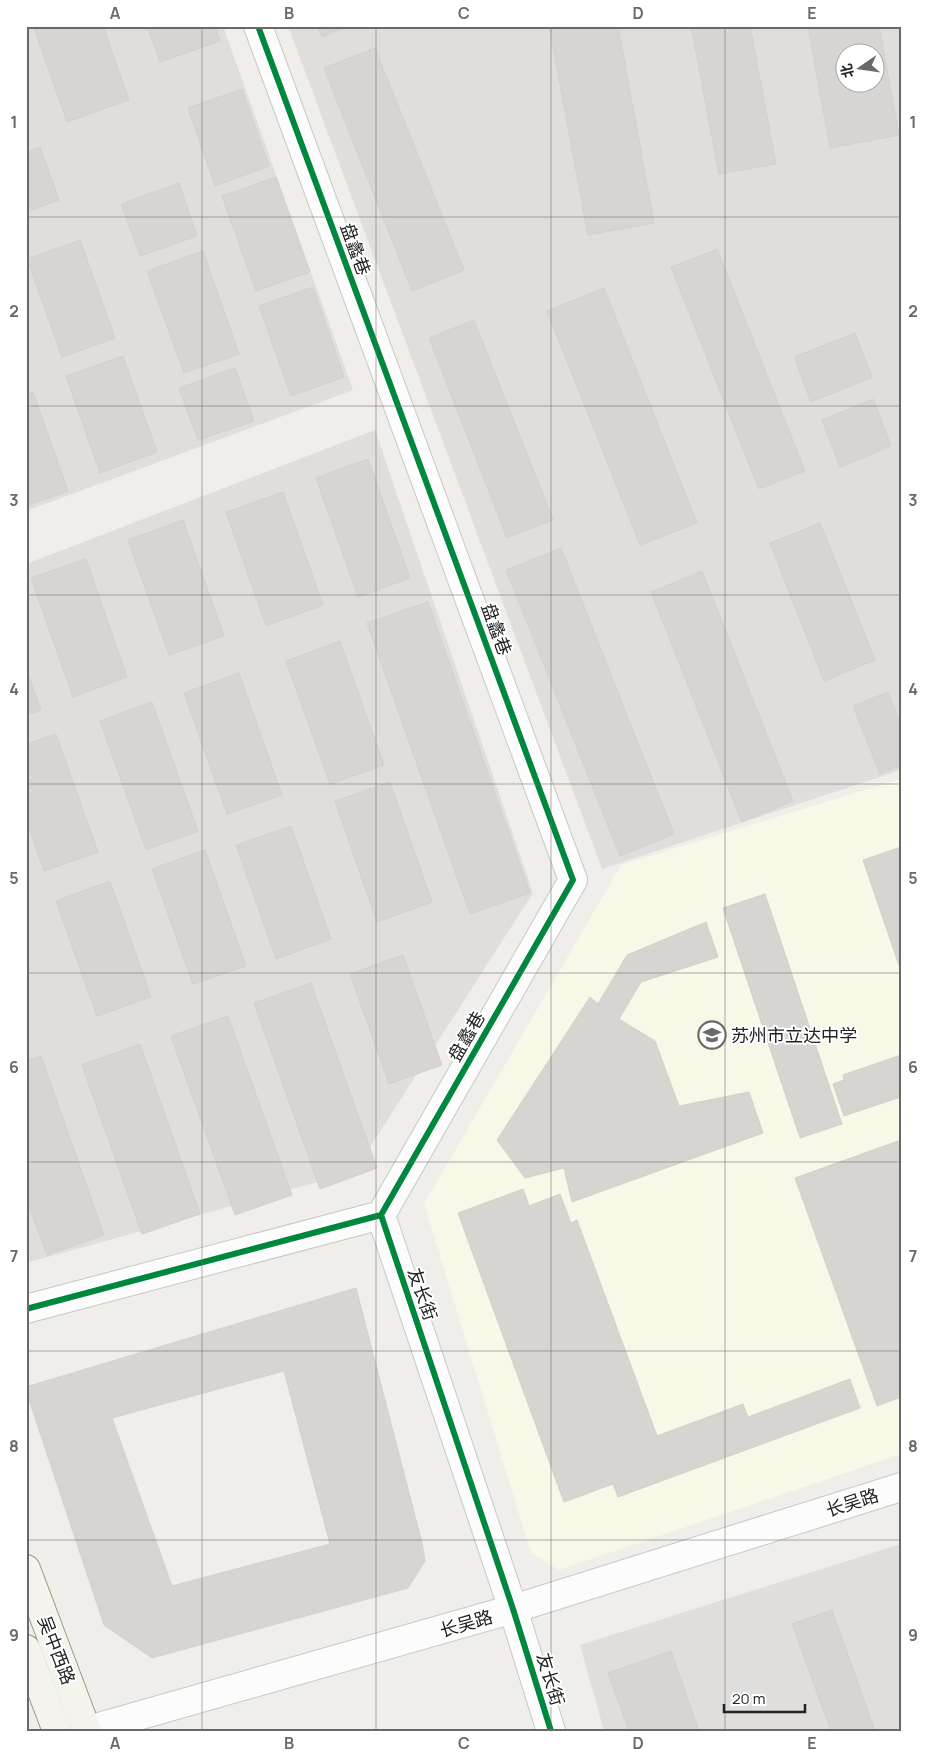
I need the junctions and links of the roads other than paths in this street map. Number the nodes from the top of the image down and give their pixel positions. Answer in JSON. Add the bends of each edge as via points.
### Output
{"nodes":[{"id":1,"x":258,"y":26,"type":"edge"},
{"id":2,"x":380,"y":1215,"type":"junction"},
{"id":3,"x":26,"y":1309,"type":"edge"},
{"id":4,"x":901,"y":1487,"type":"edge"},
{"id":5,"x":26,"y":1569,"type":"edge"},
{"id":6,"x":513,"y":1609,"type":"junction"},
{"id":7,"x":26,"y":1649,"type":"edge"},
{"id":8,"x":86,"y":1730,"type":"edge"},
{"id":9,"x":57,"y":1731,"type":"edge"},
{"id":10,"x":551,"y":1731,"type":"edge"}],
"edges":[{"from":1,"to":2,"type":"street","name":"盘蠡巷","via":[[573,880]]},
{"from":2,"to":3,"type":"street"},
{"from":2,"to":6,"type":"street","name":"友长街"},
{"from":4,"to":6,"type":"street","name":"长吴路"},
{"from":5,"to":8,"type":"main road","name":"吴中西路"},
{"from":6,"to":8,"type":"street","name":"长吴路"},
{"from":6,"to":10,"type":"street","name":"友长街"},
{"from":7,"to":9,"type":"main road","name":"吴中西路"}]}
